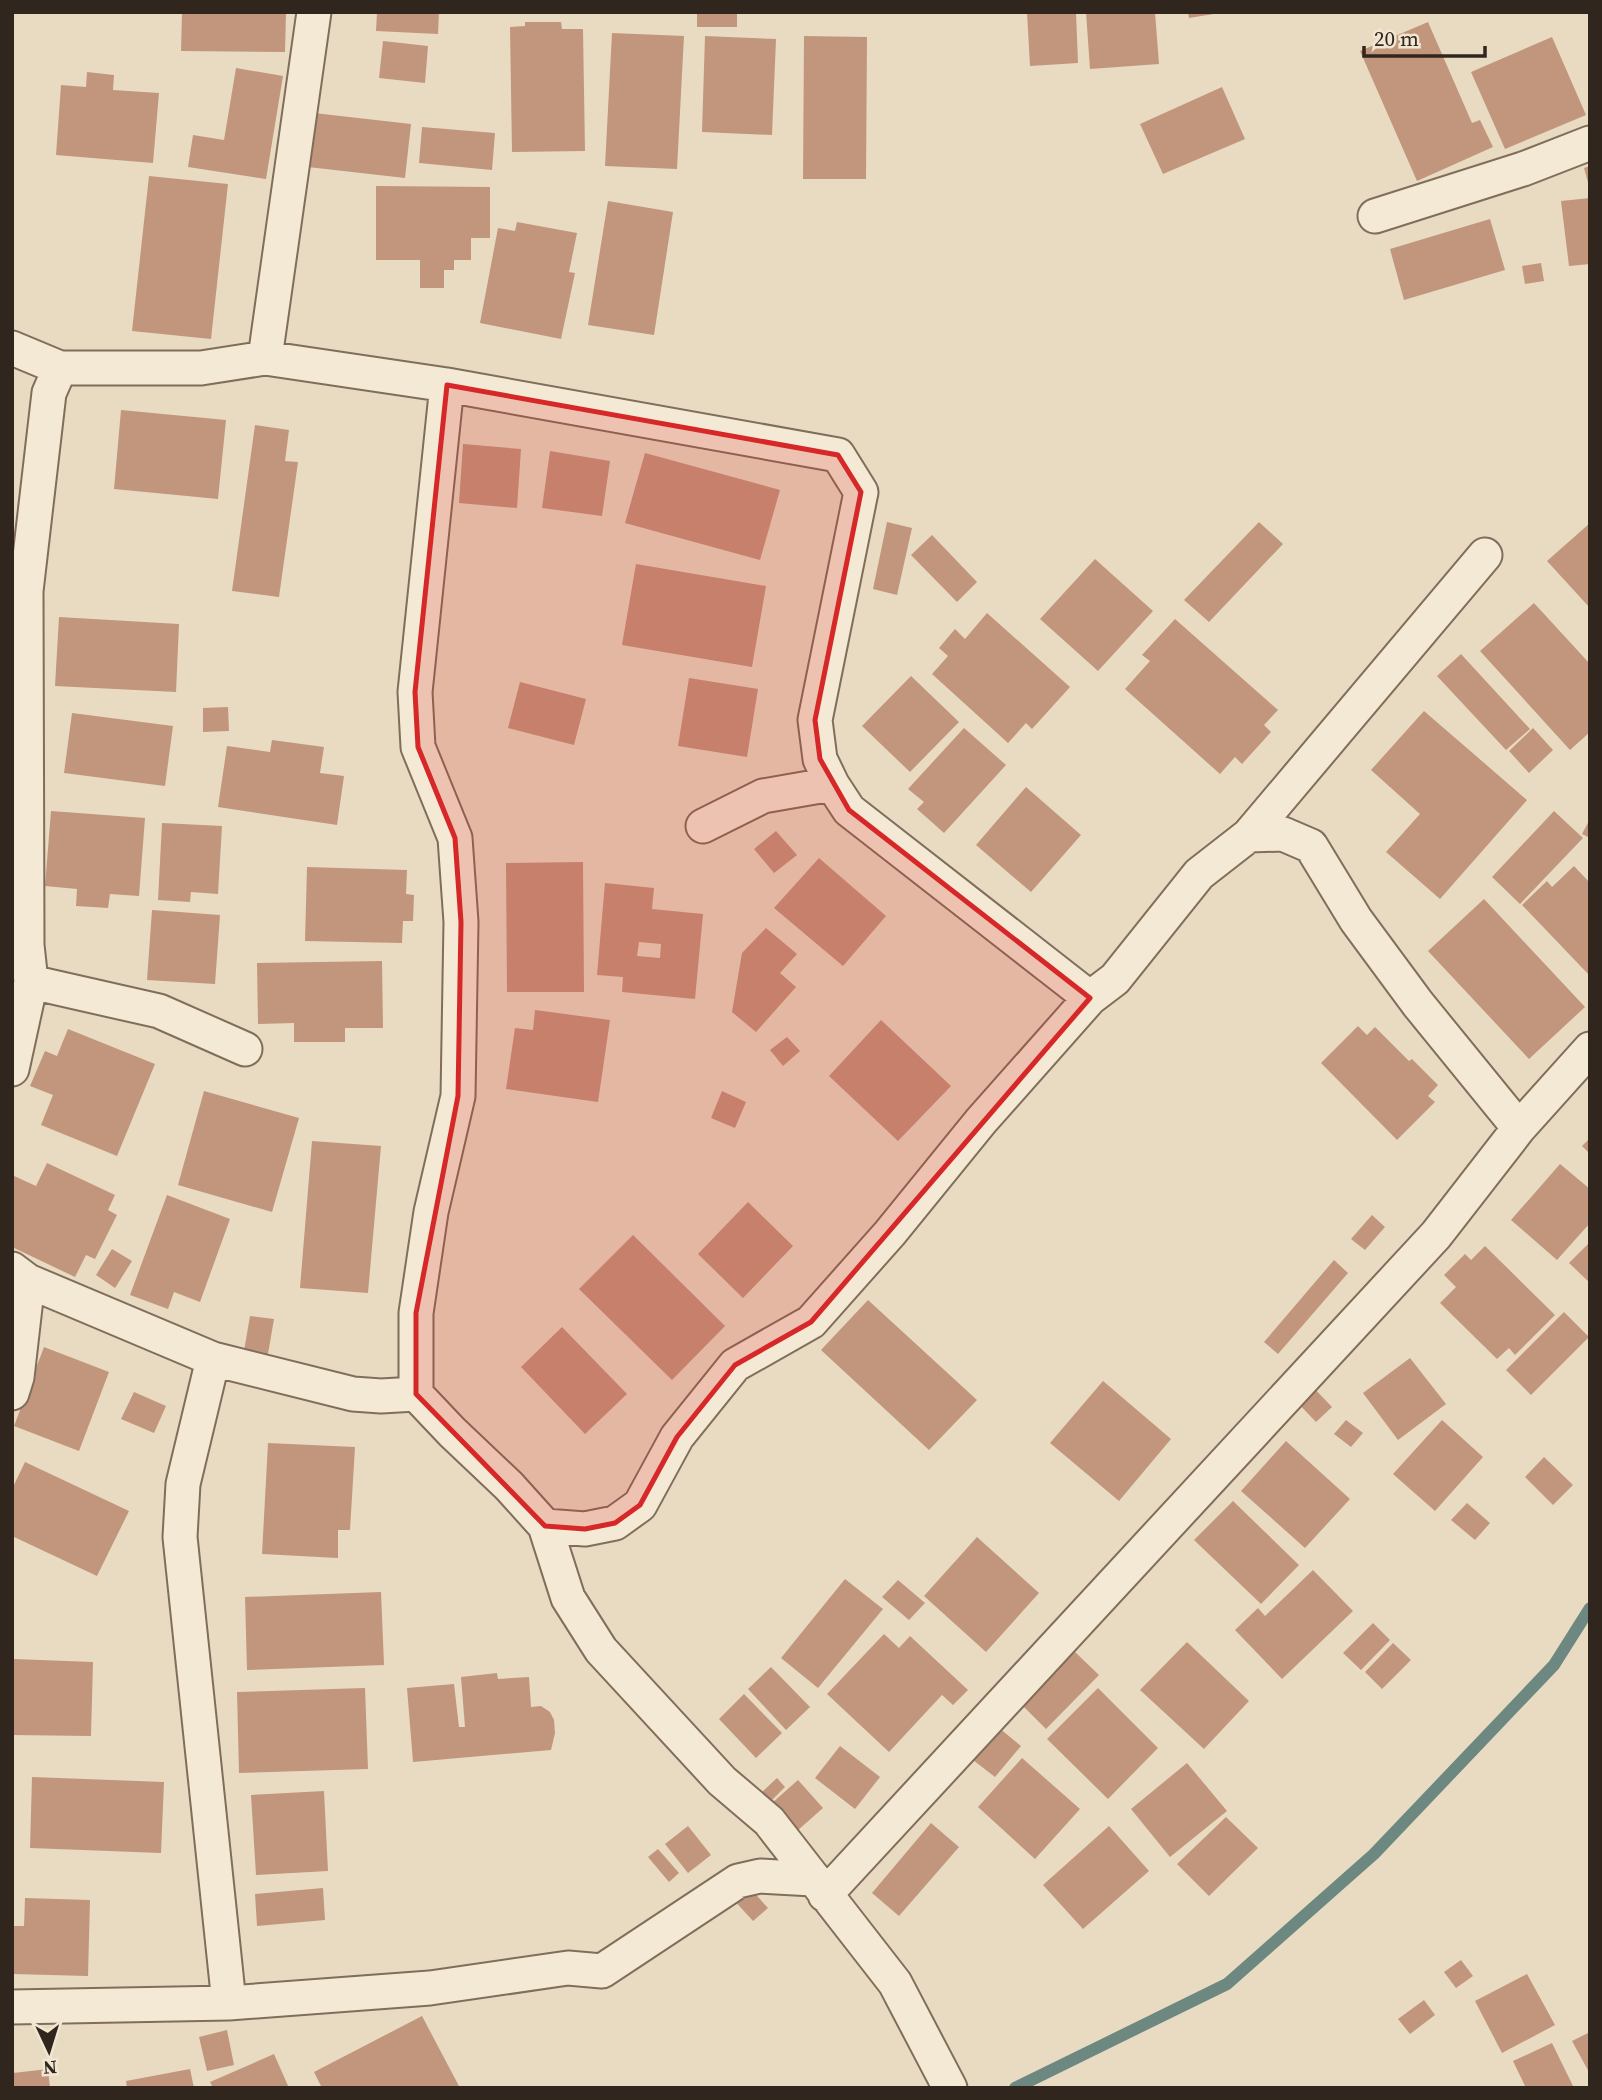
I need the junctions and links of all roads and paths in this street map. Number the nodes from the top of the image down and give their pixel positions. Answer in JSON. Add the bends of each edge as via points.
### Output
{"nodes":[{"id":1,"x":314,"y":12,"type":"edge"},
{"id":2,"x":1590,"y":143,"type":"edge"},
{"id":3,"x":1375,"y":216,"type":"dead end"},
{"id":4,"x":12,"y":348,"type":"edge"},
{"id":5,"x":264,"y":358,"type":"junction"},
{"id":6,"x":60,"y":368,"type":"junction"},
{"id":7,"x":447,"y":385,"type":"junction"},
{"id":8,"x":1485,"y":555,"type":"dead end"},
{"id":9,"x":832,"y":784,"type":"junction"},
{"id":10,"x":703,"y":826,"type":"dead end"},
{"id":11,"x":1249,"y":835,"type":"junction"},
{"id":12,"x":31,"y":982,"type":"junction"},
{"id":13,"x":1090,"y":998,"type":"junction"},
{"id":14,"x":245,"y":1049,"type":"dead end"},
{"id":15,"x":1590,"y":1049,"type":"edge"},
{"id":16,"x":12,"y":1069,"type":"edge"},
{"id":17,"x":1520,"y":1128,"type":"junction"},
{"id":18,"x":20,"y":1275,"type":"edge"},
{"id":19,"x":213,"y":1359,"type":"junction"},
{"id":20,"x":12,"y":1393,"type":"edge"},
{"id":21,"x":416,"y":1394,"type":"junction"},
{"id":22,"x":545,"y":1527,"type":"junction"},
{"id":23,"x":819,"y":1887,"type":"junction"},
{"id":24,"x":229,"y":2003,"type":"junction"},
{"id":25,"x":12,"y":2007,"type":"edge"},
{"id":26,"x":950,"y":2088,"type":"edge"}],
"edges":[{"from":1,"to":5,"type":"street"},
{"from":2,"to":3,"type":"street"},
{"from":4,"to":6,"type":"street"},
{"from":5,"to":6,"type":"street","via":[[201,368]]},
{"from":5,"to":7,"type":"street"},
{"from":6,"to":12,"type":"street","via":[[49,393],[26,591],[27,945]]},
{"from":7,"to":9,"type":"street","via":[[838,455],[861,492],[815,719],[820,759]]},
{"from":7,"to":21,"type":"street","via":[[415,692],[418,747],[455,838],[461,922],[458,1096],[431,1212],[416,1313]]},
{"from":8,"to":11,"type":"street"},
{"from":9,"to":10,"type":"street","via":[[762,796]]},
{"from":9,"to":13,"type":"street","via":[[849,810]]},
{"from":11,"to":13,"type":"street","via":[[1199,874],[1115,979]]},
{"from":11,"to":17,"type":"street","via":[[1283,834],[1311,846],[1395,973]]},
{"from":12,"to":14,"type":"street","via":[[159,1011]]},
{"from":12,"to":16,"type":"street"},
{"from":13,"to":22,"type":"street","via":[[811,1322],[735,1365],[677,1437],[640,1505],[615,1523],[585,1529]]},
{"from":15,"to":17,"type":"street"},
{"from":17,"to":23,"type":"street","via":[[1436,1235]]},
{"from":18,"to":19,"type":"street"},
{"from":18,"to":20,"type":"street","via":[[17,1377]]},
{"from":19,"to":21,"type":"street","via":[[354,1394]]},
{"from":19,"to":24,"type":"street","via":[[183,1484],[180,1537]]},
{"from":21,"to":22,"type":"street"},
{"from":22,"to":23,"type":"street","via":[[568,1598],[601,1650],[722,1781],[769,1821]]},
{"from":23,"to":24,"type":"street","via":[[760,1876],[737,1881],[602,1971],[568,1968],[430,1988]]},
{"from":23,"to":26,"type":"street","via":[[895,1983]]},
{"from":24,"to":25,"type":"street"}]}
